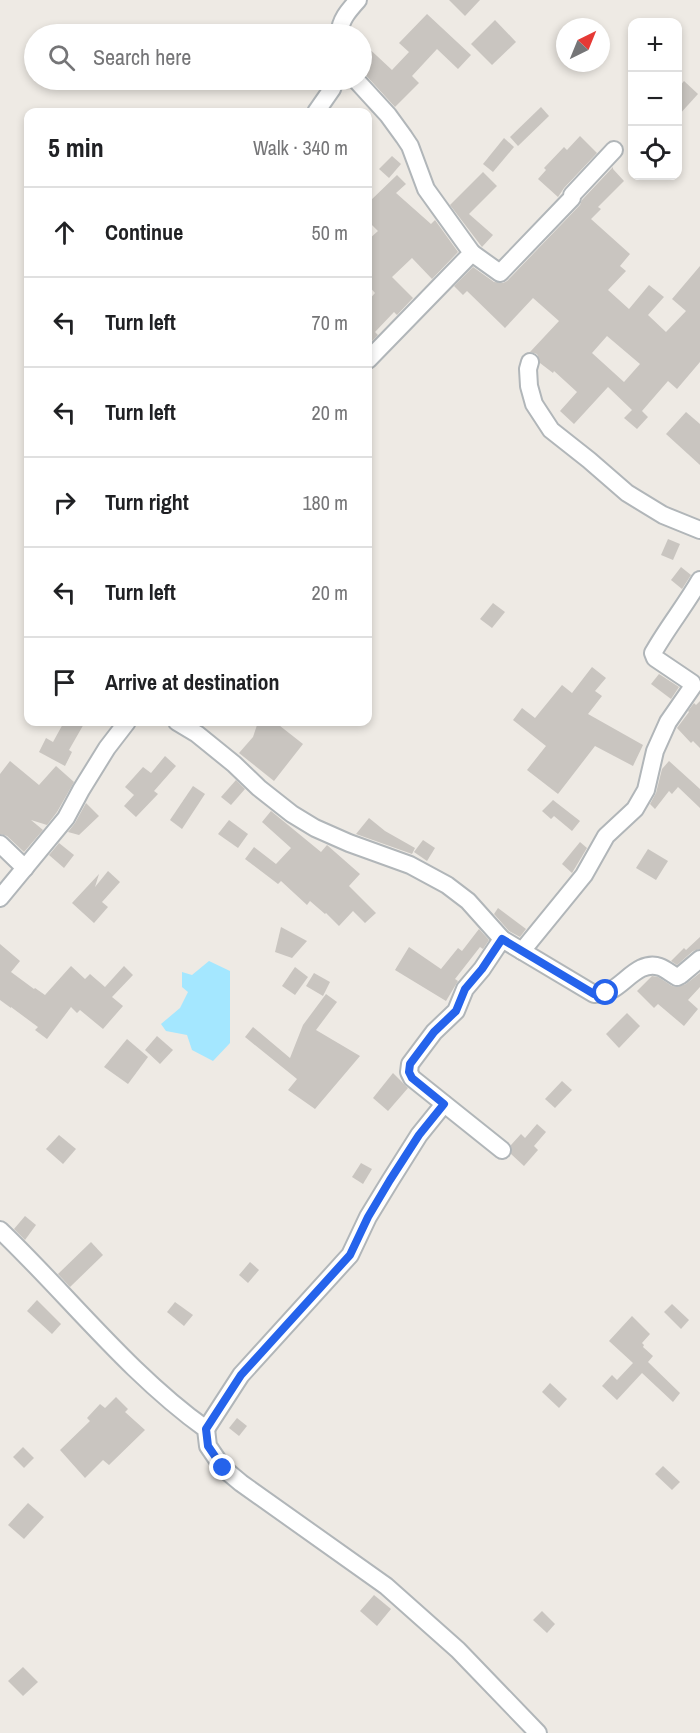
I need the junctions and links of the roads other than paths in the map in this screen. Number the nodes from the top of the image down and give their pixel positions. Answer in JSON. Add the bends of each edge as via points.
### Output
{"nodes":[{"id":1,"x":358,"y":0,"type":"edge"},
{"id":2,"x":342,"y":24,"type":"edge"},
{"id":3,"x":331,"y":90,"type":"edge"},
{"id":4,"x":365,"y":90,"type":"edge"},
{"id":5,"x":319,"y":108,"type":"edge"},
{"id":6,"x":614,"y":150,"type":"dead end"},
{"id":7,"x":472,"y":253,"type":"junction"},
{"id":8,"x":372,"y":356,"type":"edge"},
{"id":9,"x":530,"y":362,"type":"dead end"},
{"id":10,"x":700,"y":530,"type":"edge"},
{"id":11,"x":700,"y":580,"type":"edge"},
{"id":12,"x":124,"y":726,"type":"edge"},
{"id":13,"x":184,"y":726,"type":"edge"},
{"id":14,"x":0,"y":844,"type":"edge"},
{"id":15,"x":25,"y":868,"type":"junction"},
{"id":16,"x":0,"y":898,"type":"edge"},
{"id":17,"x":502,"y":939,"type":"junction"},
{"id":18,"x":522,"y":951,"type":"junction"},
{"id":19,"x":700,"y":959,"type":"edge"},
{"id":20,"x":444,"y":1104,"type":"junction"},
{"id":21,"x":502,"y":1150,"type":"dead end"},
{"id":22,"x":0,"y":1230,"type":"edge"},
{"id":23,"x":206,"y":1429,"type":"junction"},
{"id":24,"x":538,"y":1733,"type":"edge"}],
"edges":[{"from":1,"to":2,"type":"street"},
{"from":3,"to":5,"type":"street"},
{"from":4,"to":7,"type":"street","via":[[410,146],[426,189]]},
{"from":6,"to":7,"type":"street","via":[[500,273]]},
{"from":7,"to":8,"type":"street"},
{"from":9,"to":10,"type":"street","via":[[529,386],[534,404],[551,430],[627,493],[663,515]]},
{"from":11,"to":18,"type":"street","via":[[653,653],[693,686],[668,722],[655,751],[646,790],[635,809],[606,836],[584,875]]},
{"from":12,"to":15,"type":"street","via":[[66,818]]},
{"from":13,"to":17,"type":"street","via":[[292,814],[315,828],[410,865],[447,885],[468,901]]},
{"from":14,"to":15,"type":"street"},
{"from":15,"to":16,"type":"street"},
{"from":17,"to":18,"type":"street"},
{"from":17,"to":20,"type":"street","via":[[465,989],[456,1011],[410,1064],[412,1078]]},
{"from":18,"to":19,"type":"street","via":[[594,994],[616,988],[639,969],[650,966],[659,966],[677,977]]},
{"from":20,"to":21,"type":"street"},
{"from":20,"to":23,"type":"street","via":[[390,1180],[350,1255],[241,1375]]},
{"from":22,"to":23,"type":"street","via":[[128,1362]]},
{"from":23,"to":24,"type":"street","via":[[208,1446],[223,1468],[386,1586],[458,1650]]}]}
